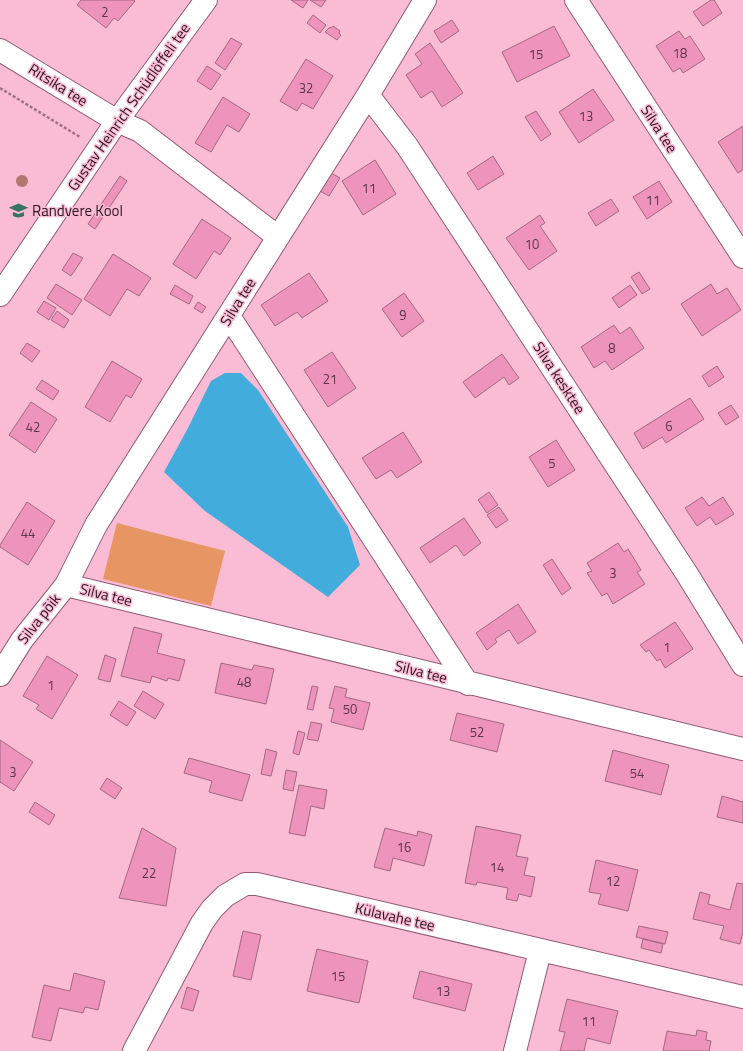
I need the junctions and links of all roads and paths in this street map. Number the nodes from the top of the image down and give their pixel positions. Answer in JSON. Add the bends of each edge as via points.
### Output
{"nodes":[{"id":1,"x":206,"y":0,"type":"edge"},
{"id":2,"x":425,"y":0,"type":"edge"},
{"id":3,"x":576,"y":0,"type":"edge"},
{"id":4,"x":0,"y":50,"type":"edge"},
{"id":5,"x":0,"y":88,"type":"edge"},
{"id":6,"x":368,"y":95,"type":"junction"},
{"id":7,"x":117,"y":121,"type":"junction"},
{"id":8,"x":99,"y":148,"type":"junction"},
{"id":9,"x":278,"y":237,"type":"junction"},
{"id":10,"x":743,"y":257,"type":"edge"},
{"id":11,"x":0,"y":295,"type":"edge"},
{"id":12,"x":229,"y":316,"type":"junction"},
{"id":13,"x":66,"y":585,"type":"junction"},
{"id":14,"x":743,"y":665,"type":"edge"},
{"id":15,"x":0,"y":675,"type":"edge"},
{"id":16,"x":468,"y":684,"type":"junction"},
{"id":17,"x":743,"y":749,"type":"edge"},
{"id":18,"x":540,"y":950,"type":"junction"},
{"id":19,"x":743,"y":997,"type":"edge"},
{"id":20,"x":134,"y":1051,"type":"edge"},
{"id":21,"x":515,"y":1051,"type":"edge"}],
"edges":[{"from":1,"to":7,"type":"street","name":"Gustav Heinrich Schüdlöffeli tee"},
{"from":2,"to":6,"type":"street","name":"Silva tee"},
{"from":3,"to":10,"type":"street","name":"Silva tee"},
{"from":4,"to":7,"type":"street","name":"Ritsika tee"},
{"from":5,"to":8,"type":"path"},
{"from":6,"to":9,"type":"street","name":"Silva tee"},
{"from":6,"to":14,"type":"street","name":"Silva kesktee","via":[[407,146],[682,567]]},
{"from":7,"to":8,"type":"street","name":"Gustav Heinrich Schüdlöffeli tee"},
{"from":7,"to":9,"type":"street","name":"Ritsika tee","via":[[140,131]]},
{"from":8,"to":11,"type":"street","name":"Gustav Heinrich Schüdlöffeli tee"},
{"from":9,"to":12,"type":"street","name":"Silva tee"},
{"from":12,"to":13,"type":"street","name":"Silva tee","via":[[96,525]]},
{"from":12,"to":16,"type":"street"},
{"from":13,"to":15,"type":"street","name":"Silva põik","via":[[22,640]]},
{"from":13,"to":16,"type":"street","name":"Silva tee"},
{"from":16,"to":17,"type":"street","name":"Silva tee"},
{"from":18,"to":19,"type":"street","name":"Külavahe tee"},
{"from":18,"to":20,"type":"street","name":"Külavahe tee","via":[[257,884],[245,884],[225,896],[202,923]]},
{"from":18,"to":21,"type":"street"}]}
